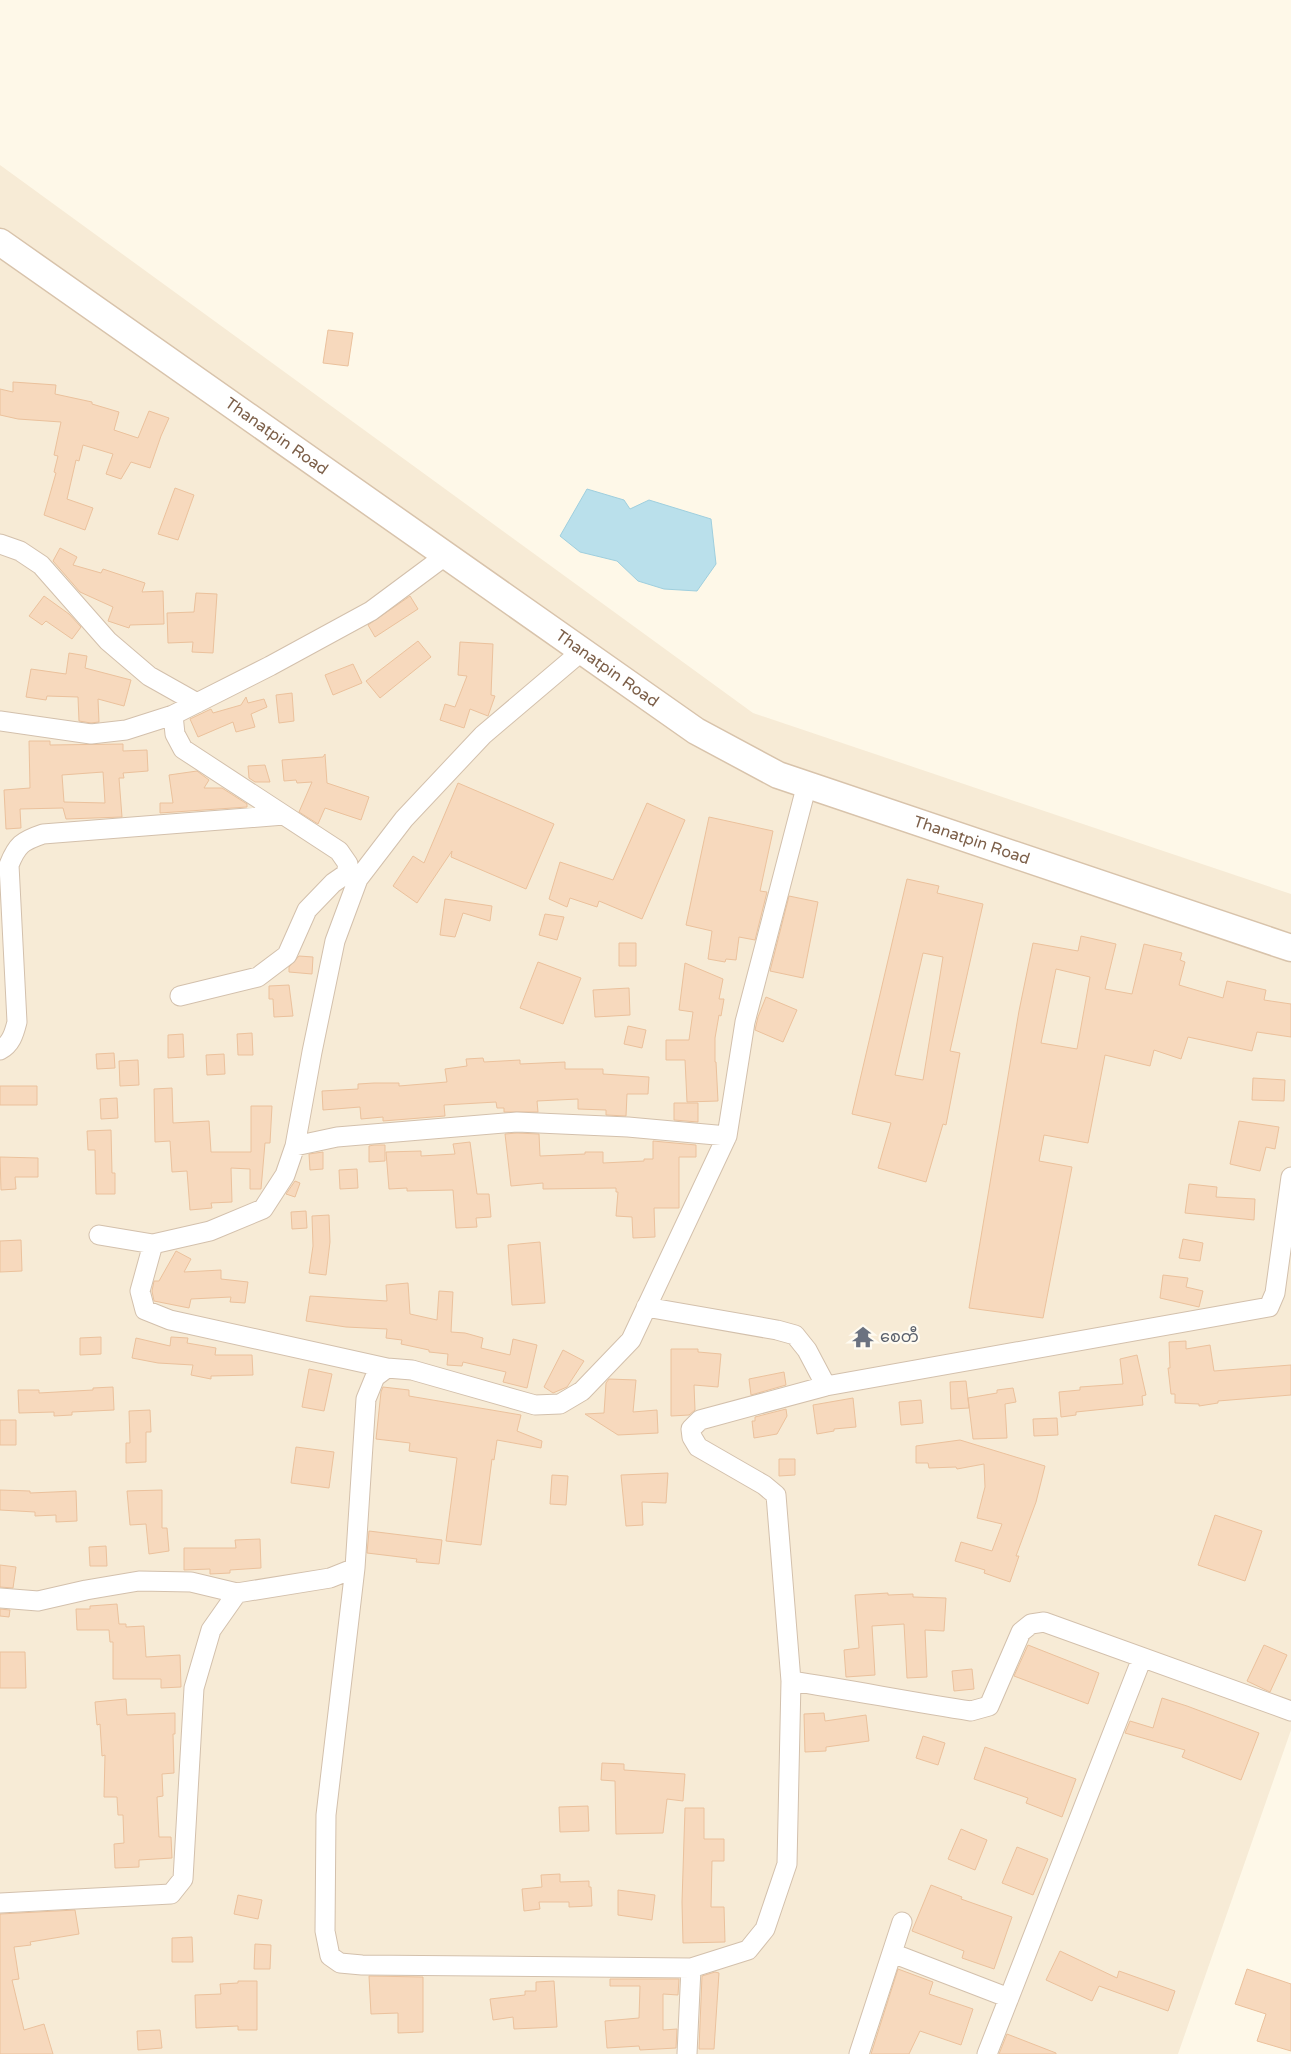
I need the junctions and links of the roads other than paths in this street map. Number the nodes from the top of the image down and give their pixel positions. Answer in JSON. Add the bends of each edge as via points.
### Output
{"nodes":[{"id":1,"x":0,"y":242,"type":"edge"},
{"id":2,"x":0,"y":544,"type":"edge"},
{"id":3,"x":445,"y":556,"type":"junction"},
{"id":4,"x":582,"y":651,"type":"junction"},
{"id":5,"x":197,"y":703,"type":"junction"},
{"id":6,"x":173,"y":715,"type":"junction"},
{"id":7,"x":0,"y":721,"type":"edge"},
{"id":8,"x":807,"y":784,"type":"junction"},
{"id":9,"x":284,"y":815,"type":"junction"},
{"id":10,"x":1291,"y":948,"type":"edge"},
{"id":11,"x":180,"y":996,"type":"dead end"},
{"id":12,"x":0,"y":1050,"type":"edge"},
{"id":13,"x":727,"y":1136,"type":"junction"},
{"id":14,"x":295,"y":1146,"type":"junction"},
{"id":15,"x":1291,"y":1177,"type":"edge"},
{"id":16,"x":99,"y":1235,"type":"dead end"},
{"id":17,"x":153,"y":1244,"type":"junction"},
{"id":18,"x":646,"y":1307,"type":"junction"},
{"id":19,"x":387,"y":1368,"type":"junction"},
{"id":20,"x":826,"y":1386,"type":"junction"},
{"id":21,"x":355,"y":1568,"type":"junction"},
{"id":22,"x":237,"y":1593,"type":"junction"},
{"id":23,"x":0,"y":1598,"type":"edge"},
{"id":24,"x":1142,"y":1658,"type":"junction"},
{"id":25,"x":791,"y":1681,"type":"junction"},
{"id":26,"x":1291,"y":1711,"type":"edge"},
{"id":27,"x":0,"y":1903,"type":"edge"},
{"id":28,"x":902,"y":1922,"type":"dead end"},
{"id":29,"x":892,"y":1952,"type":"junction"},
{"id":30,"x":691,"y":1968,"type":"junction"},
{"id":31,"x":1009,"y":1998,"type":"junction"},
{"id":32,"x":687,"y":2054,"type":"edge"},
{"id":33,"x":860,"y":2054,"type":"edge"},
{"id":34,"x":987,"y":2054,"type":"edge"}],
"edges":[{"from":1,"to":3,"type":"main road","name":"Thanatpin Road"},
{"from":2,"to":5,"type":"street","via":[[41,565],[108,641],[149,676]]},
{"from":3,"to":4,"type":"main road","name":"Thanatpin Road"},
{"from":3,"to":5,"type":"street","via":[[371,611]]},
{"from":4,"to":8,"type":"main road","name":"Thanatpin Road","via":[[696,731],[778,775]]},
{"from":4,"to":14,"type":"street","via":[[483,735],[404,819],[358,879],[334,941]]},
{"from":5,"to":6,"type":"street"},
{"from":6,"to":7,"type":"street","via":[[126,730],[91,734]]},
{"from":6,"to":9,"type":"street","via":[[175,734],[183,749]]},
{"from":8,"to":10,"type":"main road","name":"Thanatpin Road"},
{"from":8,"to":13,"type":"street","via":[[745,1022]]},
{"from":9,"to":11,"type":"street","via":[[339,851],[348,864],[346,874],[307,910],[287,955],[258,977]]},
{"from":9,"to":12,"type":"street","via":[[43,834],[26,840],[15,850],[9,865],[17,1022],[13,1036]]},
{"from":13,"to":14,"type":"street","via":[[517,1122],[336,1137]]},
{"from":13,"to":18,"type":"street"},
{"from":14,"to":17,"type":"street","via":[[285,1175],[264,1209],[210,1231]]},
{"from":15,"to":20,"type":"street","via":[[1275,1293],[1269,1307]]},
{"from":16,"to":17,"type":"street"},
{"from":17,"to":19,"type":"street","via":[[140,1291],[146,1310],[170,1320]]},
{"from":18,"to":19,"type":"street","via":[[631,1340],[582,1391],[560,1404],[534,1405],[412,1370]]},
{"from":18,"to":20,"type":"street","via":[[795,1335]]},
{"from":19,"to":21,"type":"street","via":[[375,1377],[366,1399]]},
{"from":20,"to":25,"type":"street","via":[[700,1420],[691,1429],[698,1447],[776,1495]]},
{"from":21,"to":22,"type":"street","via":[[330,1578]]},
{"from":21,"to":30,"type":"street","via":[[326,1814],[325,1931],[330,1956],[340,1963],[362,1964]]},
{"from":22,"to":23,"type":"street","via":[[191,1582],[139,1581],[38,1601]]},
{"from":22,"to":27,"type":"street","via":[[211,1630],[194,1688],[183,1879],[171,1894]]},
{"from":24,"to":25,"type":"street","via":[[1044,1622],[1031,1624],[1021,1632],[989,1706],[971,1711]]},
{"from":24,"to":26,"type":"street"},
{"from":24,"to":31,"type":"street"},
{"from":25,"to":30,"type":"street","via":[[787,1864],[765,1929],[748,1950]]},
{"from":28,"to":29,"type":"street"},
{"from":29,"to":31,"type":"street"},
{"from":29,"to":33,"type":"street"},
{"from":30,"to":32,"type":"street"},
{"from":31,"to":34,"type":"street"}]}
